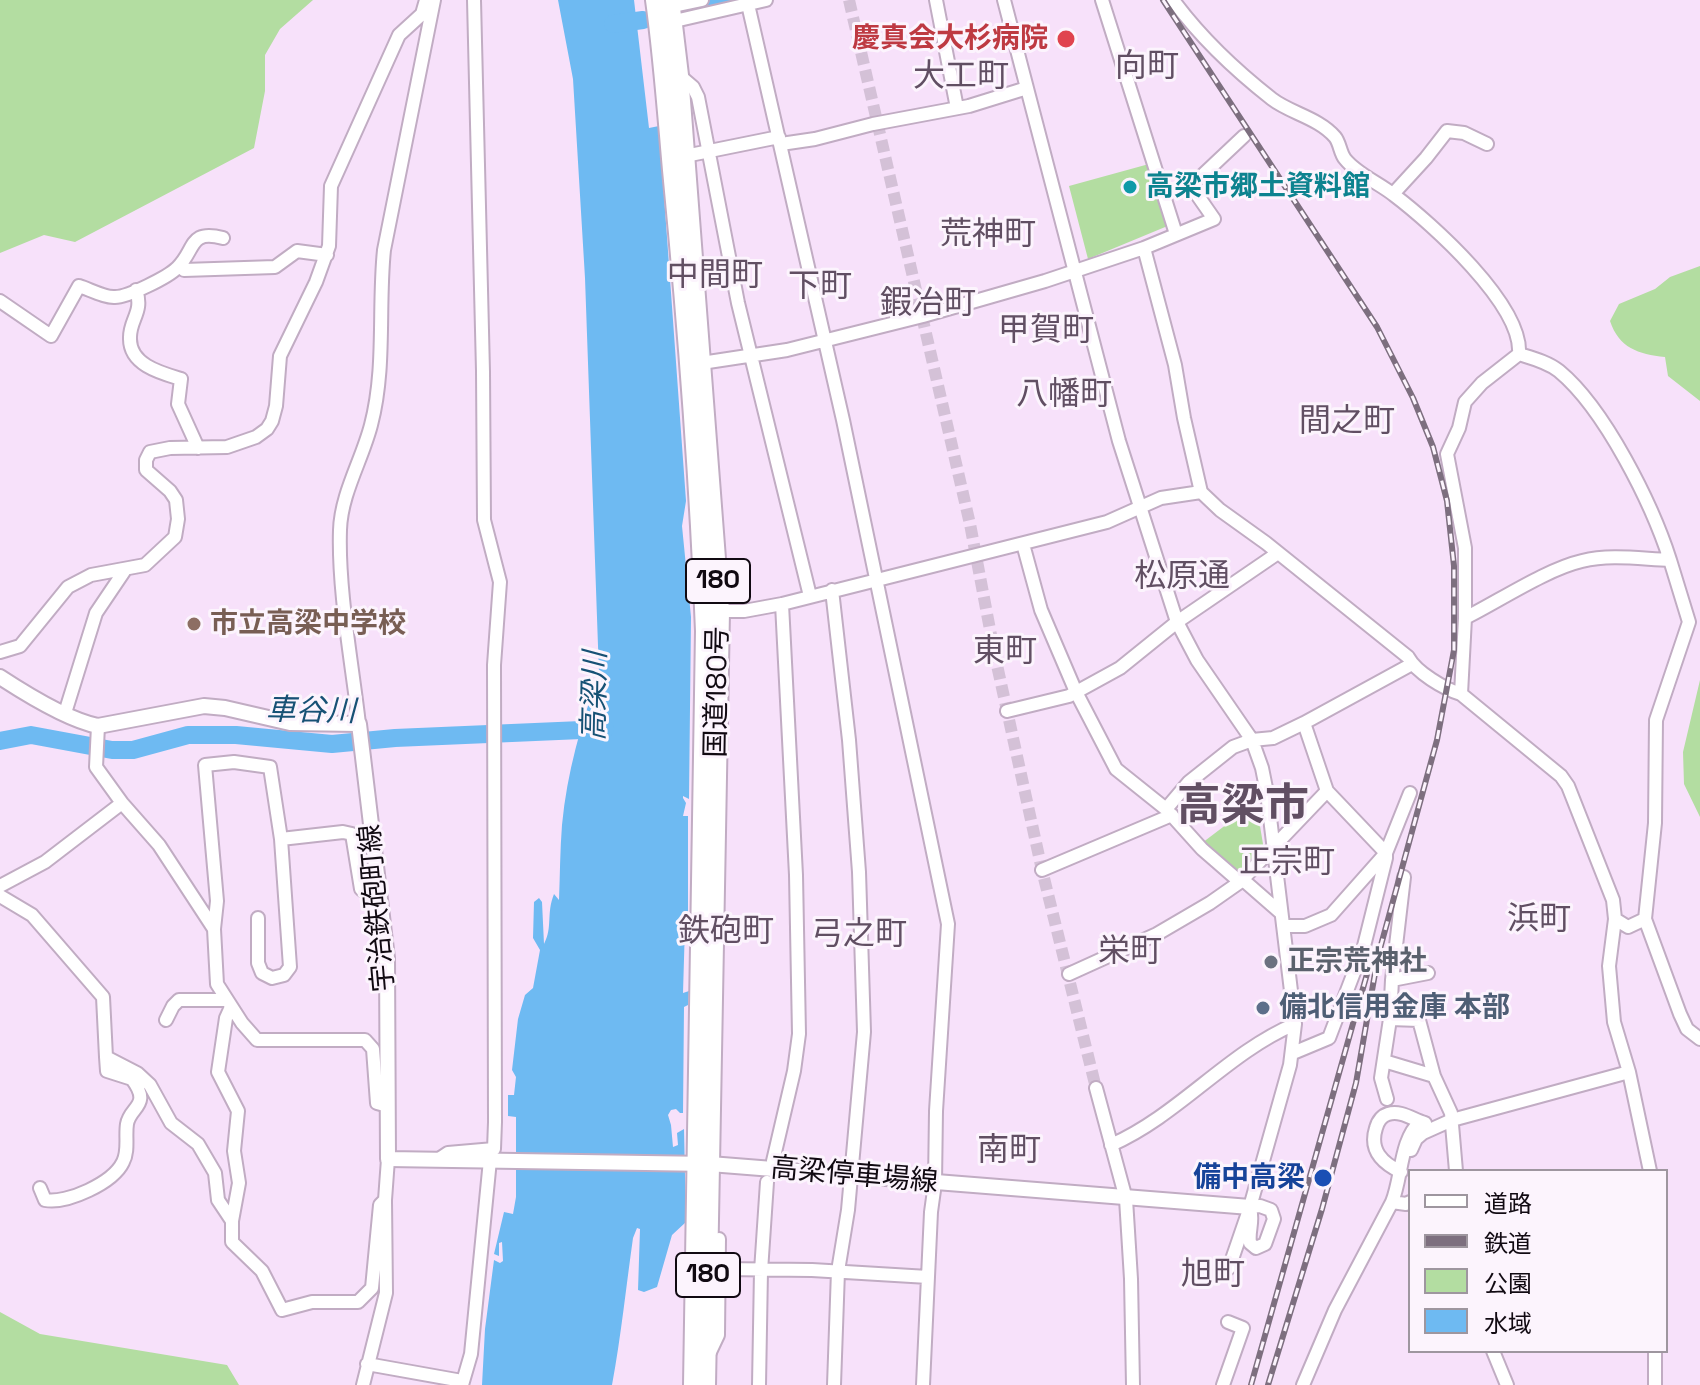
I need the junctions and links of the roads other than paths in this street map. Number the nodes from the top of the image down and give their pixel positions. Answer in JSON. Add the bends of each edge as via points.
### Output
{"nodes":[{"id":1,"x":426,"y":0,"type":"edge"},
{"id":2,"x":434,"y":0,"type":"edge"},
{"id":3,"x":474,"y":0,"type":"edge"},
{"id":4,"x":702,"y":0,"type":"edge"},
{"id":5,"x":766,"y":0,"type":"edge"},
{"id":6,"x":936,"y":0,"type":"edge"},
{"id":7,"x":1004,"y":0,"type":"edge"},
{"id":8,"x":1102,"y":0,"type":"edge"},
{"id":9,"x":1173,"y":0,"type":"edge"},
{"id":10,"x":748,"y":2,"type":"edge"},
{"id":11,"x":664,"y":10,"type":"edge"},
{"id":12,"x":679,"y":75,"type":"junction"},
{"id":13,"x":1027,"y":88,"type":"junction"},
{"id":14,"x":957,"y":108,"type":"junction"},
{"id":15,"x":1244,"y":136,"type":"dead end"},
{"id":16,"x":780,"y":140,"type":"junction"},
{"id":17,"x":1487,"y":144,"type":"dead end"},
{"id":18,"x":709,"y":153,"type":"junction"},
{"id":19,"x":685,"y":156,"type":"junction"},
{"id":20,"x":1393,"y":194,"type":"junction"},
{"id":21,"x":1176,"y":234,"type":"junction"},
{"id":22,"x":223,"y":238,"type":"dead end"},
{"id":23,"x":1144,"y":248,"type":"junction"},
{"id":24,"x":327,"y":255,"type":"junction"},
{"id":25,"x":184,"y":270,"type":"dead end"},
{"id":26,"x":1073,"y":271,"type":"junction"},
{"id":27,"x":136,"y":290,"type":"junction"},
{"id":28,"x":0,"y":301,"type":"edge"},
{"id":29,"x":825,"y":341,"type":"junction"},
{"id":30,"x":1519,"y":354,"type":"junction"},
{"id":31,"x":750,"y":356,"type":"junction"},
{"id":32,"x":695,"y":364,"type":"junction"},
{"id":33,"x":198,"y":448,"type":"junction"},
{"id":34,"x":1201,"y":492,"type":"junction"},
{"id":35,"x":1141,"y":509,"type":"junction"},
{"id":36,"x":1023,"y":544,"type":"junction"},
{"id":37,"x":1278,"y":553,"type":"junction"},
{"id":38,"x":1670,"y":560,"type":"junction"},
{"id":39,"x":125,"y":570,"type":"junction"},
{"id":40,"x":876,"y":579,"type":"junction"},
{"id":41,"x":832,"y":590,"type":"junction"},
{"id":42,"x":810,"y":596,"type":"junction"},
{"id":43,"x":782,"y":604,"type":"junction"},
{"id":44,"x":712,"y":612,"type":"junction"},
{"id":45,"x":1465,"y":618,"type":"junction"},
{"id":46,"x":1177,"y":622,"type":"junction"},
{"id":47,"x":0,"y":652,"type":"edge"},
{"id":48,"x":1412,"y":664,"type":"junction"},
{"id":49,"x":0,"y":677,"type":"edge"},
{"id":50,"x":1076,"y":692,"type":"junction"},
{"id":51,"x":1461,"y":694,"type":"junction"},
{"id":52,"x":1007,"y":711,"type":"dead end"},
{"id":53,"x":65,"y":713,"type":"junction"},
{"id":54,"x":1304,"y":723,"type":"junction"},
{"id":55,"x":98,"y":730,"type":"junction"},
{"id":56,"x":360,"y":734,"type":"junction"},
{"id":57,"x":1252,"y":740,"type":"junction"},
{"id":58,"x":1327,"y":791,"type":"junction"},
{"id":59,"x":1410,"y":793,"type":"dead end"},
{"id":60,"x":122,"y":803,"type":"junction"},
{"id":61,"x":1169,"y":812,"type":"junction"},
{"id":62,"x":281,"y":839,"type":"junction"},
{"id":63,"x":1274,"y":845,"type":"junction"},
{"id":64,"x":1386,"y":853,"type":"junction"},
{"id":65,"x":1042,"y":870,"type":"dead end"},
{"id":66,"x":1404,"y":877,"type":"dead end"},
{"id":67,"x":1241,"y":880,"type":"junction"},
{"id":68,"x":0,"y":886,"type":"edge"},
{"id":69,"x":380,"y":895,"type":"junction"},
{"id":70,"x":0,"y":896,"type":"edge"},
{"id":71,"x":258,"y":918,"type":"dead end"},
{"id":72,"x":1615,"y":919,"type":"junction"},
{"id":73,"x":1645,"y":919,"type":"junction"},
{"id":74,"x":1282,"y":920,"type":"junction"},
{"id":75,"x":214,"y":929,"type":"junction"},
{"id":76,"x":1428,"y":973,"type":"dead end"},
{"id":77,"x":1069,"y":974,"type":"dead end"},
{"id":78,"x":1392,"y":980,"type":"junction"},
{"id":79,"x":229,"y":1003,"type":"junction"},
{"id":80,"x":1390,"y":1019,"type":"junction"},
{"id":81,"x":166,"y":1020,"type":"dead end"},
{"id":82,"x":1295,"y":1024,"type":"junction"},
{"id":83,"x":1700,"y":1039,"type":"edge"},
{"id":84,"x":1293,"y":1053,"type":"junction"},
{"id":85,"x":106,"y":1057,"type":"junction"},
{"id":86,"x":1384,"y":1061,"type":"junction"},
{"id":87,"x":1629,"y":1072,"type":"junction"},
{"id":88,"x":1434,"y":1076,"type":"junction"},
{"id":89,"x":1096,"y":1088,"type":"tunnel mouth"},
{"id":90,"x":1387,"y":1099,"type":"dead end"},
{"id":91,"x":388,"y":1106,"type":"junction"},
{"id":92,"x":1452,"y":1120,"type":"junction"},
{"id":93,"x":1420,"y":1122,"type":"junction"},
{"id":94,"x":1111,"y":1145,"type":"junction"},
{"id":95,"x":388,"y":1159,"type":"junction"},
{"id":96,"x":439,"y":1159,"type":"junction"},
{"id":97,"x":496,"y":1161,"type":"junction"},
{"id":98,"x":773,"y":1161,"type":"dead end"},
{"id":99,"x":697,"y":1164,"type":"junction"},
{"id":100,"x":1456,"y":1169,"type":"edge"},
{"id":101,"x":1650,"y":1169,"type":"edge"},
{"id":102,"x":1401,"y":1172,"type":"junction"},
{"id":103,"x":851,"y":1177,"type":"junction"},
{"id":104,"x":767,"y":1182,"type":"dead end"},
{"id":105,"x":935,"y":1183,"type":"junction"},
{"id":106,"x":40,"y":1188,"type":"dead end"},
{"id":107,"x":1126,"y":1199,"type":"junction"},
{"id":108,"x":385,"y":1200,"type":"junction"},
{"id":109,"x":1392,"y":1202,"type":"junction"},
{"id":110,"x":1408,"y":1203,"type":"edge"},
{"id":111,"x":1250,"y":1207,"type":"junction"},
{"id":112,"x":232,"y":1221,"type":"junction"},
{"id":113,"x":719,"y":1239,"type":"dead end"},
{"id":114,"x":1229,"y":1268,"type":"dead end"},
{"id":115,"x":719,"y":1269,"type":"junction"},
{"id":116,"x":761,"y":1271,"type":"junction"},
{"id":117,"x":838,"y":1271,"type":"junction"},
{"id":118,"x":928,"y":1277,"type":"junction"},
{"id":119,"x":1228,"y":1322,"type":"dead end"},
{"id":120,"x":1494,"y":1353,"type":"edge"},
{"id":121,"x":1655,"y":1353,"type":"edge"},
{"id":122,"x":707,"y":1358,"type":"junction"},
{"id":123,"x":367,"y":1364,"type":"junction"},
{"id":124,"x":462,"y":1383,"type":"edge"},
{"id":125,"x":363,"y":1385,"type":"edge"},
{"id":126,"x":693,"y":1385,"type":"edge"},
{"id":127,"x":706,"y":1385,"type":"edge"},
{"id":128,"x":759,"y":1385,"type":"edge"},
{"id":129,"x":834,"y":1385,"type":"edge"},
{"id":130,"x":923,"y":1385,"type":"edge"},
{"id":131,"x":1133,"y":1385,"type":"edge"},
{"id":132,"x":1223,"y":1385,"type":"edge"},
{"id":133,"x":1303,"y":1385,"type":"edge"},
{"id":134,"x":1507,"y":1385,"type":"edge"},
{"id":135,"x":1655,"y":1385,"type":"edge"}],
"edges":[{"from":1,"to":24,"type":"street","via":[[422,14],[399,35],[331,186]]},
{"from":2,"to":56,"type":"street","via":[[384,250],[382,356],[372,425],[340,528]]},
{"from":3,"to":96,"type":"street","via":[[484,520],[500,582],[494,665],[494,1149],[448,1153]]},
{"from":4,"to":11,"type":"street"},
{"from":5,"to":10,"type":"street"},
{"from":6,"to":14,"type":"street"},
{"from":7,"to":13,"type":"street"},
{"from":8,"to":21,"type":"street"},
{"from":9,"to":20,"type":"street","via":[[1222,56],[1274,101],[1335,136],[1345,158]]},
{"from":10,"to":11,"type":"street"},
{"from":10,"to":16,"type":"street"},
{"from":11,"to":12,"type":"highway","name":"国道180号","number":"180"},
{"from":11,"to":32,"type":"highway","name":"国道180号","number":"180"},
{"from":12,"to":18,"type":"street","via":[[698,97]]},
{"from":12,"to":19,"type":"highway","name":"国道180号","number":"180"},
{"from":13,"to":14,"type":"street"},
{"from":13,"to":26,"type":"street"},
{"from":14,"to":16,"type":"street","via":[[815,139]]},
{"from":15,"to":21,"type":"street","via":[[1191,186],[1214,219]]},
{"from":16,"to":18,"type":"street"},
{"from":16,"to":29,"type":"street"},
{"from":17,"to":20,"type":"street","via":[[1447,131]]},
{"from":18,"to":19,"type":"street"},
{"from":18,"to":31,"type":"street"},
{"from":19,"to":32,"type":"highway","name":"国道180号","number":"180"},
{"from":20,"to":30,"type":"street","via":[[1477,272],[1512,321]]},
{"from":21,"to":23,"type":"street"},
{"from":22,"to":27,"type":"street","via":[[201,236],[177,268]]},
{"from":23,"to":26,"type":"street"},
{"from":23,"to":34,"type":"street"},
{"from":24,"to":25,"type":"street","via":[[297,251],[275,267]]},
{"from":24,"to":33,"type":"street","via":[[280,356],[276,406],[267,429],[246,442]]},
{"from":26,"to":29,"type":"street"},
{"from":26,"to":35,"type":"street"},
{"from":27,"to":28,"type":"street","via":[[114,298],[79,286],[51,336]]},
{"from":27,"to":33,"type":"street","via":[[140,302],[129,339],[137,357],[153,371],[181,379],[178,404]]},
{"from":29,"to":31,"type":"street"},
{"from":29,"to":40,"type":"street"},
{"from":30,"to":38,"type":"street","via":[[1558,370],[1605,424]]},
{"from":30,"to":45,"type":"street","via":[[1465,402],[1447,454],[1465,548]]},
{"from":31,"to":32,"type":"street"},
{"from":31,"to":42,"type":"street"},
{"from":32,"to":44,"type":"highway","name":"国道180号","number":"180"},
{"from":33,"to":39,"type":"street","via":[[150,452],[146,470],[176,500],[175,537],[145,565]]},
{"from":34,"to":35,"type":"street","via":[[1161,498]]},
{"from":34,"to":37,"type":"street"},
{"from":35,"to":36,"type":"street"},
{"from":35,"to":46,"type":"street"},
{"from":36,"to":40,"type":"street"},
{"from":36,"to":50,"type":"street","via":[[1041,610]]},
{"from":37,"to":46,"type":"street"},
{"from":37,"to":48,"type":"street"},
{"from":38,"to":45,"type":"street","via":[[1584,560]]},
{"from":38,"to":73,"type":"street","via":[[1689,622],[1656,720],[1655,823]]},
{"from":39,"to":47,"type":"street","via":[[91,575],[68,587],[20,646]]},
{"from":39,"to":53,"type":"street","via":[[96,613]]},
{"from":40,"to":41,"type":"street"},
{"from":40,"to":105,"type":"street","via":[[948,924]]},
{"from":41,"to":42,"type":"street"},
{"from":41,"to":103,"type":"street","via":[[858,857],[864,1032]]},
{"from":42,"to":43,"type":"street"},
{"from":43,"to":44,"type":"street"},
{"from":43,"to":98,"type":"street","via":[[799,1034]]},
{"from":44,"to":99,"type":"highway","name":"国道180号","number":"180"},
{"from":45,"to":51,"type":"street"},
{"from":46,"to":50,"type":"street","via":[[1120,668]]},
{"from":46,"to":57,"type":"street"},
{"from":48,"to":51,"type":"street"},
{"from":48,"to":54,"type":"street"},
{"from":49,"to":53,"type":"main road"},
{"from":50,"to":52,"type":"street"},
{"from":50,"to":61,"type":"street","via":[[1116,769]]},
{"from":51,"to":72,"type":"street","via":[[1568,786],[1613,900]]},
{"from":53,"to":55,"type":"main road"},
{"from":54,"to":57,"type":"street","via":[[1273,738]]},
{"from":54,"to":58,"type":"street"},
{"from":55,"to":56,"type":"main road","via":[[204,706]]},
{"from":55,"to":60,"type":"street","via":[[96,767]]},
{"from":56,"to":69,"type":"main road","name":"宇治鉄砲町線"},
{"from":57,"to":61,"type":"street","via":[[1233,747],[1189,782]]},
{"from":57,"to":63,"type":"street"},
{"from":58,"to":63,"type":"street"},
{"from":58,"to":64,"type":"street"},
{"from":59,"to":64,"type":"street"},
{"from":60,"to":68,"type":"street","via":[[45,862]]},
{"from":60,"to":75,"type":"street","via":[[159,845]]},
{"from":61,"to":65,"type":"street"},
{"from":61,"to":67,"type":"street","via":[[1202,849]]},
{"from":62,"to":69,"type":"street","via":[[352,834],[361,889]]},
{"from":62,"to":71,"type":"street","via":[[290,967],[284,975],[272,978],[262,973]]},
{"from":62,"to":75,"type":"street","via":[[270,767],[205,765],[217,901]]},
{"from":63,"to":67,"type":"street"},
{"from":63,"to":74,"type":"street"},
{"from":64,"to":74,"type":"street","via":[[1331,915],[1305,926]]},
{"from":64,"to":84,"type":"street","via":[[1364,946],[1329,1038]]},
{"from":66,"to":78,"type":"street"},
{"from":67,"to":74,"type":"street"},
{"from":67,"to":77,"type":"street","via":[[1157,934]]},
{"from":69,"to":91,"type":"main road","name":"宇治鉄砲町線","via":[[387,958]]},
{"from":70,"to":85,"type":"street","via":[[32,915],[103,997]]},
{"from":72,"to":73,"type":"street","via":[[1628,927]]},
{"from":72,"to":87,"type":"street","via":[[1609,966],[1613,1010]]},
{"from":73,"to":83,"type":"street","via":[[1680,1014]]},
{"from":74,"to":82,"type":"street"},
{"from":75,"to":79,"type":"street","via":[[217,984]]},
{"from":76,"to":78,"type":"street"},
{"from":78,"to":80,"type":"street"},
{"from":79,"to":81,"type":"street","via":[[179,1000]]},
{"from":79,"to":91,"type":"street","via":[[257,1040],[365,1040],[373,1049],[377,1103]]},
{"from":79,"to":112,"type":"street","via":[[218,1072],[238,1111],[234,1151],[239,1183]]},
{"from":80,"to":86,"type":"street"},
{"from":80,"to":88,"type":"street","via":[[1419,1020]]},
{"from":82,"to":84,"type":"street"},
{"from":82,"to":94,"type":"street","via":[[1270,1034],[1189,1096]]},
{"from":84,"to":111,"type":"street"},
{"from":85,"to":106,"type":"street","via":[[107,1071],[132,1079],[140,1095],[138,1108],[127,1121],[123,1164],[83,1193],[45,1200]]},
{"from":85,"to":112,"type":"street","via":[[150,1085],[171,1123],[198,1144],[215,1173],[218,1200]]},
{"from":86,"to":88,"type":"street"},
{"from":86,"to":90,"type":"street","via":[[1381,1078]]},
{"from":87,"to":92,"type":"street"},
{"from":87,"to":101,"type":"street"},
{"from":88,"to":92,"type":"street"},
{"from":89,"to":94,"type":"street"},
{"from":91,"to":95,"type":"main road","name":"宇治鉄砲町線"},
{"from":92,"to":93,"type":"street"},
{"from":92,"to":100,"type":"street"},
{"from":92,"to":102,"type":"street","via":[[1419,1136]]},
{"from":93,"to":102,"type":"street","via":[[1411,1132]]},
{"from":93,"to":102,"type":"street","via":[[1389,1114],[1377,1125],[1374,1148],[1383,1162]]},
{"from":94,"to":107,"type":"street"},
{"from":95,"to":96,"type":"main road"},
{"from":95,"to":108,"type":"street"},
{"from":96,"to":97,"type":"main road"},
{"from":97,"to":99,"type":"main road"},
{"from":97,"to":124,"type":"street","via":[[471,1354]]},
{"from":99,"to":103,"type":"main road","name":"高梁停車場線"},
{"from":99,"to":122,"type":"highway","name":"国道180号","number":"180"},
{"from":99,"to":126,"type":"highway","name":"国道180号","number":"180"},
{"from":102,"to":109,"type":"street"},
{"from":103,"to":105,"type":"main road","name":"高梁停車場線"},
{"from":103,"to":117,"type":"street"},
{"from":104,"to":116,"type":"street"},
{"from":105,"to":107,"type":"main road","name":"高梁停車場線"},
{"from":105,"to":118,"type":"street"},
{"from":107,"to":111,"type":"main road","name":"高梁停車場線"},
{"from":107,"to":131,"type":"street"},
{"from":108,"to":112,"type":"street","via":[[380,1205],[372,1288],[358,1302],[312,1302],[282,1310],[262,1271],[232,1242]]},
{"from":108,"to":123,"type":"street","via":[[386,1293]]},
{"from":109,"to":110,"type":"street"},
{"from":109,"to":133,"type":"street","via":[[1335,1310]]},
{"from":111,"to":114,"type":"street"},
{"from":113,"to":115,"type":"street"},
{"from":115,"to":116,"type":"street"},
{"from":115,"to":122,"type":"street","via":[[718,1335]]},
{"from":116,"to":117,"type":"street"},
{"from":116,"to":128,"type":"street"},
{"from":117,"to":118,"type":"street"},
{"from":117,"to":129,"type":"street"},
{"from":118,"to":130,"type":"street"},
{"from":119,"to":132,"type":"street","via":[[1243,1328]]},
{"from":120,"to":134,"type":"street"},
{"from":121,"to":135,"type":"street"},
{"from":122,"to":127,"type":"highway","name":"国道180号","number":"180"},
{"from":123,"to":124,"type":"street"},
{"from":123,"to":125,"type":"street"}]}
